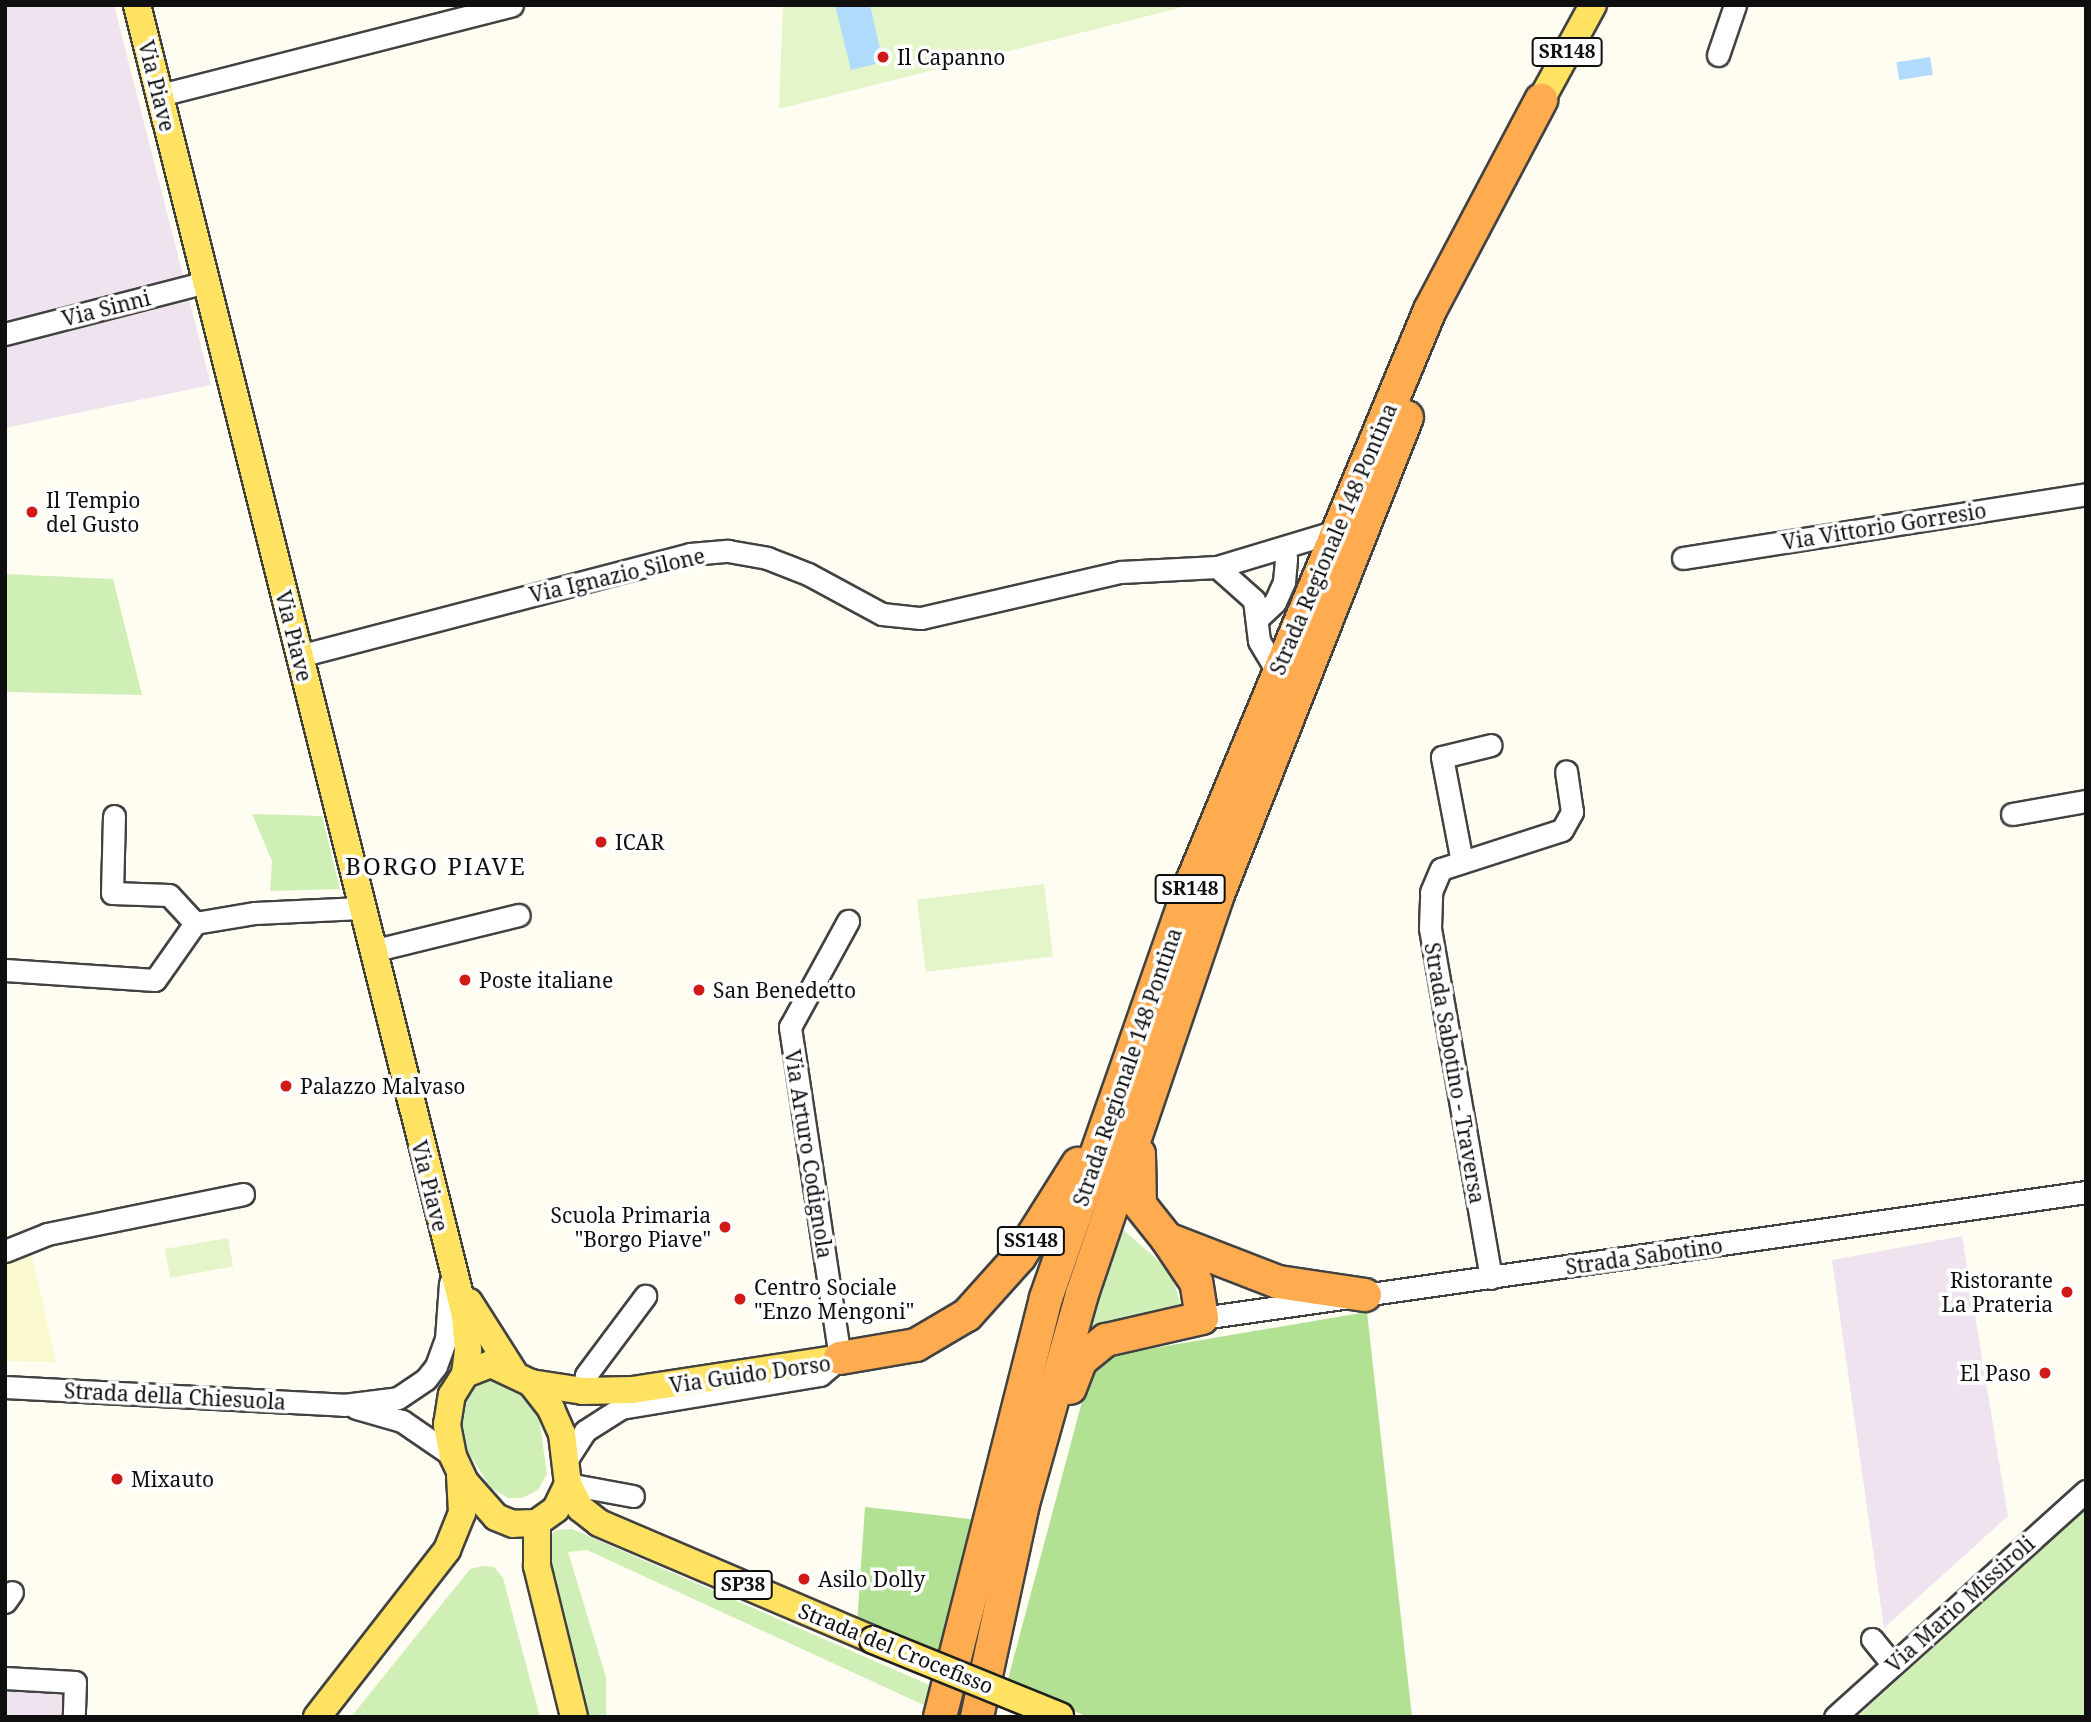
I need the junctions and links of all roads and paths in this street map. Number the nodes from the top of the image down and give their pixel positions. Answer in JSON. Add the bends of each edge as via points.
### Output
{"nodes":[{"id":1,"x":137,"y":5,"type":"edge"},
{"id":2,"x":512,"y":5,"type":"edge"},
{"id":3,"x":1593,"y":5,"type":"edge"},
{"id":4,"x":1735,"y":5,"type":"edge"},
{"id":5,"x":1718,"y":55,"type":"dead end"},
{"id":6,"x":160,"y":95,"type":"junction"},
{"id":7,"x":1541,"y":100,"type":"junction"},
{"id":8,"x":206,"y":282,"type":"junction"},
{"id":9,"x":5,"y":334,"type":"edge"},
{"id":10,"x":2086,"y":494,"type":"edge"},
{"id":11,"x":1334,"y":532,"type":"junction"},
{"id":12,"x":1282,"y":549,"type":"junction"},
{"id":13,"x":1683,"y":558,"type":"dead end"},
{"id":14,"x":1217,"y":567,"type":"junction"},
{"id":15,"x":1258,"y":618,"type":"junction"},
{"id":16,"x":299,"y":656,"type":"junction"},
{"id":17,"x":1277,"y":671,"type":"junction"},
{"id":18,"x":1491,"y":745,"type":"dead end"},
{"id":19,"x":1566,"y":771,"type":"dead end"},
{"id":20,"x":2086,"y":801,"type":"edge"},
{"id":21,"x":2012,"y":814,"type":"dead end"},
{"id":22,"x":114,"y":816,"type":"dead end"},
{"id":23,"x":1462,"y":862,"type":"junction"},
{"id":24,"x":361,"y":908,"type":"junction"},
{"id":25,"x":519,"y":915,"type":"dead end"},
{"id":26,"x":848,"y":921,"type":"dead end"},
{"id":27,"x":195,"y":923,"type":"junction"},
{"id":28,"x":372,"y":951,"type":"junction"},
{"id":29,"x":5,"y":970,"type":"edge"},
{"id":30,"x":1139,"y":1032,"type":"junction"},
{"id":31,"x":1147,"y":1100,"type":"junction"},
{"id":32,"x":2086,"y":1192,"type":"edge"},
{"id":33,"x":243,"y":1194,"type":"dead end"},
{"id":34,"x":1167,"y":1239,"type":"junction"},
{"id":35,"x":5,"y":1251,"type":"edge"},
{"id":36,"x":450,"y":1267,"type":"junction"},
{"id":37,"x":1250,"y":1273,"type":"junction"},
{"id":38,"x":1490,"y":1278,"type":"junction"},
{"id":39,"x":645,"y":1296,"type":"dead end"},
{"id":40,"x":1365,"y":1296,"type":"junction"},
{"id":41,"x":1214,"y":1316,"type":"junction"},
{"id":42,"x":840,"y":1358,"type":"junction"},
{"id":43,"x":522,"y":1377,"type":"junction"},
{"id":44,"x":461,"y":1379,"type":"junction"},
{"id":45,"x":5,"y":1387,"type":"edge"},
{"id":46,"x":583,"y":1391,"type":"junction"},
{"id":47,"x":398,"y":1398,"type":"junction"},
{"id":48,"x":344,"y":1405,"type":"junction"},
{"id":49,"x":457,"y":1465,"type":"junction"},
{"id":50,"x":567,"y":1471,"type":"junction"},
{"id":51,"x":2086,"y":1491,"type":"edge"},
{"id":52,"x":633,"y":1496,"type":"dead end"},
{"id":53,"x":1023,"y":1504,"type":"junction"},
{"id":54,"x":501,"y":1519,"type":"junction"},
{"id":55,"x":543,"y":1519,"type":"junction"},
{"id":56,"x":614,"y":1530,"type":"junction"},
{"id":57,"x":447,"y":1550,"type":"junction"},
{"id":58,"x":541,"y":1582,"type":"junction"},
{"id":59,"x":1872,"y":1639,"type":"dead end"},
{"id":60,"x":1893,"y":1665,"type":"junction"},
{"id":61,"x":5,"y":1678,"type":"edge"},
{"id":62,"x":1061,"y":1716,"type":"edge"},
{"id":63,"x":74,"y":1717,"type":"edge"},
{"id":64,"x":317,"y":1717,"type":"edge"},
{"id":65,"x":574,"y":1717,"type":"edge"},
{"id":66,"x":940,"y":1717,"type":"edge"},
{"id":67,"x":977,"y":1717,"type":"edge"},
{"id":68,"x":1835,"y":1717,"type":"edge"}],
"edges":[{"from":1,"to":6,"type":"main road","name":"Via Piave"},
{"from":2,"to":6,"type":"street"},
{"from":3,"to":7,"type":"main road","name":"Strada Regionale 148 Pontina","number":"SR148"},
{"from":4,"to":5,"type":"street"},
{"from":6,"to":8,"type":"main road","name":"Via Piave"},
{"from":7,"to":11,"type":"highway","name":"Strada Regionale 148 Pontina","number":"SR148","via":[[1430,310]]},
{"from":7,"to":31,"type":"highway","name":"Strada Regionale 148 Pontina","number":"SR148","via":[[1353,552],[1217,897]]},
{"from":8,"to":9,"type":"street","name":"Via Sinni"},
{"from":8,"to":16,"type":"main road","name":"Via Piave"},
{"from":10,"to":13,"type":"street","name":"Via Vittorio Gorresio"},
{"from":11,"to":12,"type":"street","name":"Via Ignazio Silone"},
{"from":11,"to":17,"type":"highway","name":"Strada Regionale 148 Pontina","number":"SR148"},
{"from":12,"to":14,"type":"street","name":"Via Ignazio Silone"},
{"from":12,"to":15,"type":"street","via":[[1284,582],[1275,602]]},
{"from":14,"to":15,"type":"street","via":[[1254,600]]},
{"from":14,"to":16,"type":"street","name":"Via Ignazio Silone","via":[[1121,572],[929,617],[905,618],[863,605],[776,560],[728,551],[690,554]]},
{"from":15,"to":17,"type":"street","via":[[1259,641]]},
{"from":16,"to":24,"type":"main road","name":"Via Piave"},
{"from":17,"to":30,"type":"highway","name":"Strada Regionale 148 Pontina","number":"SR148"},
{"from":18,"to":23,"type":"street","via":[[1442,757]]},
{"from":19,"to":23,"type":"street","via":[[1572,812],[1562,830]]},
{"from":20,"to":21,"type":"street"},
{"from":22,"to":27,"type":"street","via":[[112,892],[169,895]]},
{"from":23,"to":38,"type":"street","name":"Strada Sabotino - Traversa","via":[[1441,869],[1431,892],[1430,928]]},
{"from":24,"to":27,"type":"street","via":[[255,913]]},
{"from":24,"to":28,"type":"main road","name":"Via Piave"},
{"from":25,"to":28,"type":"street"},
{"from":26,"to":42,"type":"street","name":"Via Arturo Codignola","via":[[790,1027]]},
{"from":27,"to":29,"type":"street","via":[[155,981]]},
{"from":28,"to":36,"type":"main road","name":"Via Piave"},
{"from":30,"to":42,"type":"highway","number":"SS148","via":[[1078,1164],[1026,1248],[993,1289],[967,1315],[927,1340]]},
{"from":30,"to":66,"type":"highway","name":"Strada Regionale 148 Pontina","number":"SR148","via":[[1046,1298]]},
{"from":31,"to":34,"type":"highway","via":[[1137,1191],[1149,1220]]},
{"from":31,"to":53,"type":"highway","name":"Strada Regionale 148 Pontina","number":"SR148","via":[[1082,1294]]},
{"from":32,"to":38,"type":"street","name":"Strada Sabotino"},
{"from":33,"to":35,"type":"street","via":[[47,1234]]},
{"from":34,"to":37,"type":"highway"},
{"from":34,"to":41,"type":"highway"},
{"from":36,"to":43,"type":"main road","name":"Via Piave","via":[[488,1336]]},
{"from":36,"to":44,"type":"main road","name":"Via Piave","via":[[467,1333]]},
{"from":36,"to":47,"type":"street","name":"Strada della Chiesuola","via":[[448,1326],[441,1356],[426,1380]]},
{"from":37,"to":40,"type":"highway","via":[[1279,1283]]},
{"from":37,"to":41,"type":"highway","via":[[1236,1275],[1219,1292]]},
{"from":38,"to":40,"type":"street","name":"Strada Sabotino"},
{"from":39,"to":46,"type":"street","via":[[586,1375]]},
{"from":40,"to":41,"type":"street","name":"Strada Sabotino"},
{"from":41,"to":53,"type":"highway","via":[[1117,1334],[1087,1354],[1075,1370],[1051,1445]]},
{"from":42,"to":46,"type":"main road","name":"Via Guido Dorso","via":[[647,1388]]},
{"from":42,"to":50,"type":"street","name":"Via Guido Dorso","via":[[820,1374],[621,1408],[585,1431]]},
{"from":43,"to":44,"type":"main road","via":[[485,1363]]},
{"from":43,"to":46,"type":"main road","name":"Via Guido Dorso"},
{"from":43,"to":50,"type":"main road","via":[[555,1417]]},
{"from":44,"to":47,"type":"street","name":"Strada della Chiesuola"},
{"from":44,"to":49,"type":"main road","via":[[447,1420]]},
{"from":45,"to":48,"type":"street","name":"Strada della Chiesuola"},
{"from":47,"to":48,"type":"street","name":"Strada della Chiesuola"},
{"from":48,"to":49,"type":"street","name":"Strada della Chiesuola","via":[[402,1421]]},
{"from":49,"to":54,"type":"main road"},
{"from":49,"to":57,"type":"main road","via":[[462,1513]]},
{"from":50,"to":52,"type":"street"},
{"from":50,"to":55,"type":"main road"},
{"from":50,"to":56,"type":"main road","name":"Strada del Crocefisso","via":[[580,1508]]},
{"from":51,"to":60,"type":"street","name":"Via Mario Missiroli"},
{"from":53,"to":67,"type":"highway","name":"Strada Regionale 148 Pontina","number":"SR148"},
{"from":54,"to":55,"type":"main road"},
{"from":54,"to":57,"type":"main road"},
{"from":54,"to":58,"type":"main road"},
{"from":55,"to":56,"type":"main road","name":"Strada del Crocefisso","number":"SP38"},
{"from":55,"to":58,"type":"main road","via":[[534,1544]]},
{"from":56,"to":62,"type":"main road","name":"Strada del Crocefisso","number":"SP38","bridge":true},
{"from":57,"to":64,"type":"main road"},
{"from":58,"to":65,"type":"main road"},
{"from":59,"to":60,"type":"street"},
{"from":60,"to":68,"type":"street","name":"Via Mario Missiroli"},
{"from":61,"to":63,"type":"street","via":[[75,1682]]}]}
